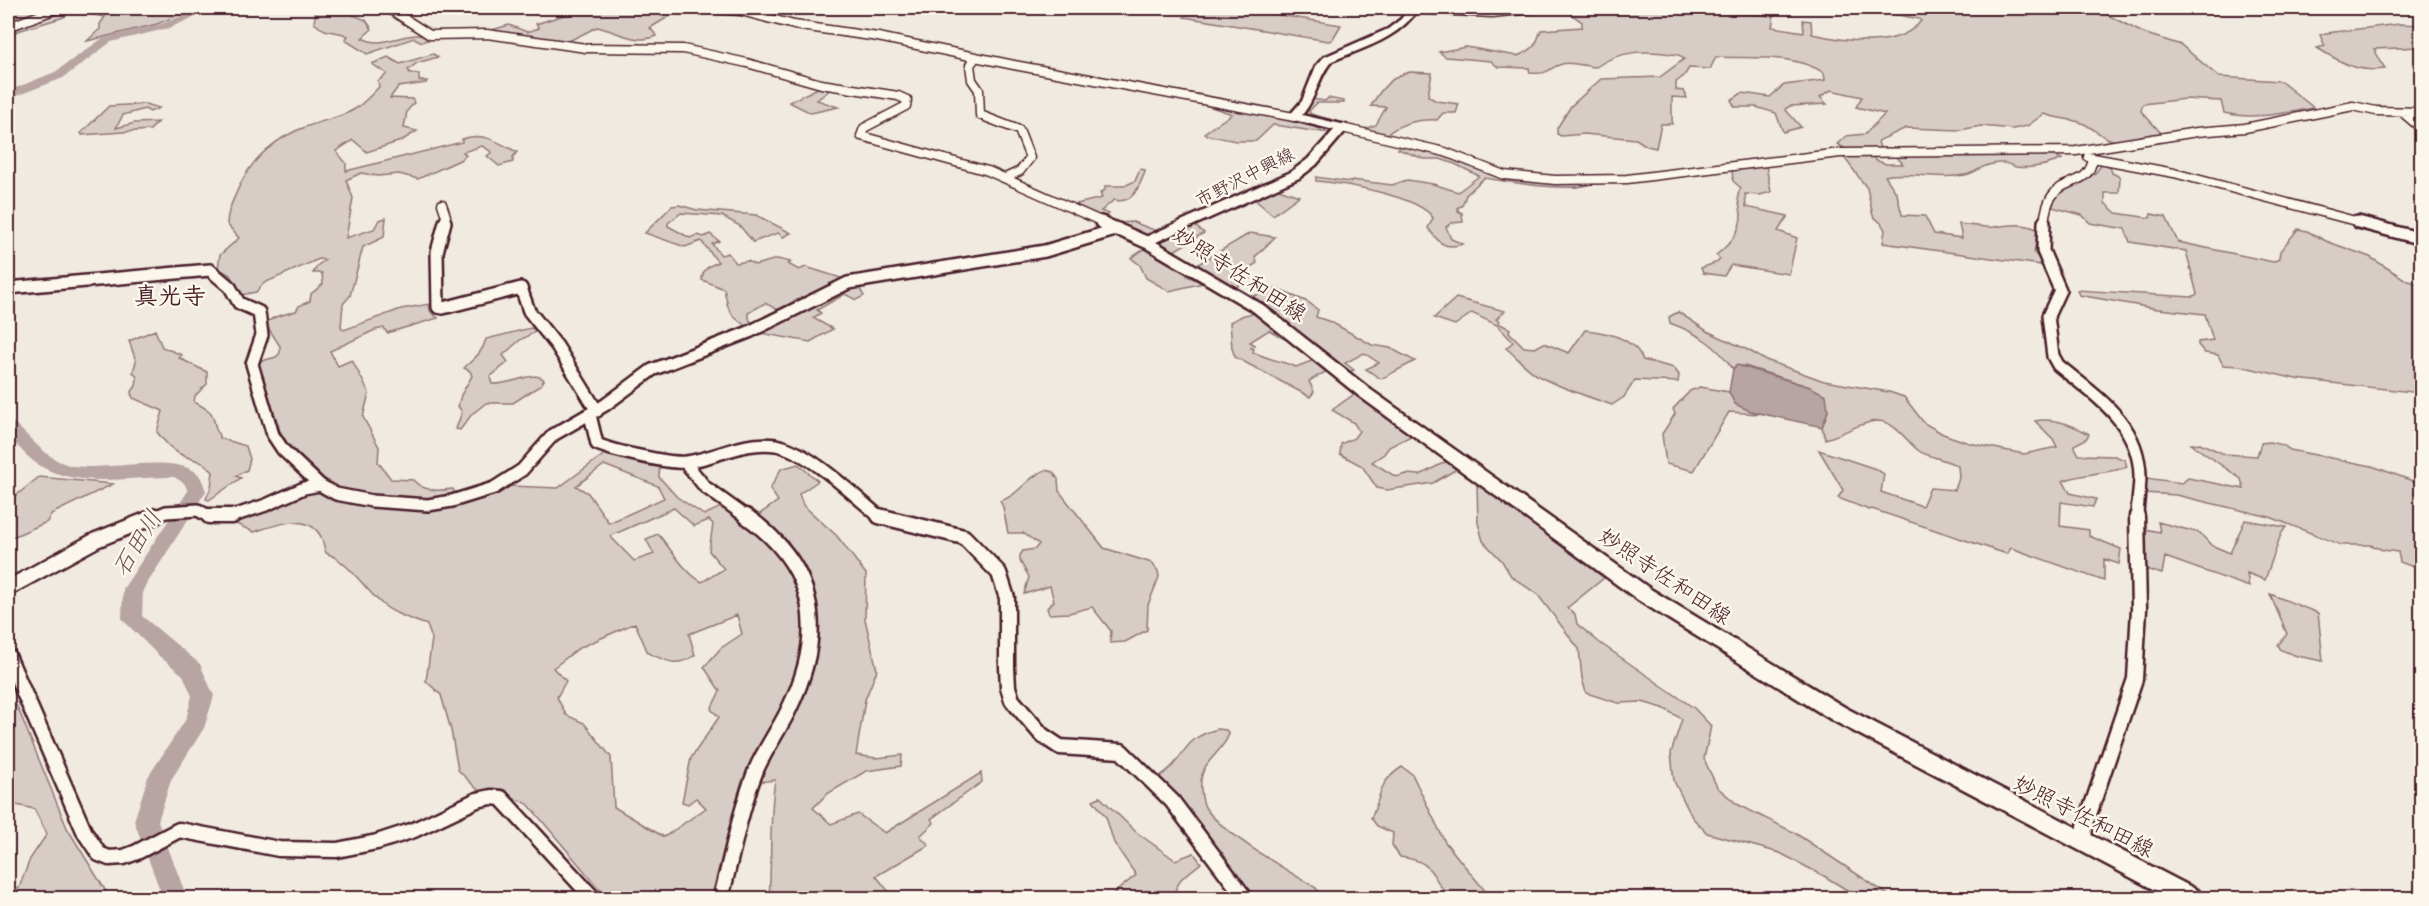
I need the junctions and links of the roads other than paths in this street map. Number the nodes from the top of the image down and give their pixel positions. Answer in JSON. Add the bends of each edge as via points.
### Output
{"nodes":[{"id":1,"x":59,"y":8,"type":"edge"},
{"id":2,"x":391,"y":8,"type":"edge"},
{"id":3,"x":703,"y":8,"type":"edge"},
{"id":4,"x":1414,"y":8,"type":"edge"},
{"id":5,"x":1539,"y":8,"type":"edge"},
{"id":6,"x":8,"y":27,"type":"edge"},
{"id":7,"x":976,"y":57,"type":"junction"},
{"id":8,"x":2402,"y":112,"type":"junction"},
{"id":9,"x":2421,"y":112,"type":"edge"},
{"id":10,"x":1294,"y":117,"type":"junction"},
{"id":11,"x":1342,"y":128,"type":"junction"},
{"id":12,"x":2421,"y":129,"type":"edge"},
{"id":13,"x":2076,"y":152,"type":"junction"},
{"id":14,"x":2093,"y":159,"type":"junction"},
{"id":15,"x":1005,"y":178,"type":"junction"},
{"id":16,"x":442,"y":204,"type":"dead end"},
{"id":17,"x":1118,"y":229,"type":"junction"},
{"id":18,"x":2421,"y":239,"type":"edge"},
{"id":19,"x":1146,"y":242,"type":"junction"},
{"id":20,"x":8,"y":288,"type":"edge"},
{"id":21,"x":593,"y":413,"type":"junction"},
{"id":22,"x":685,"y":462,"type":"junction"},
{"id":23,"x":320,"y":485,"type":"junction"},
{"id":24,"x":8,"y":588,"type":"edge"},
{"id":25,"x":8,"y":656,"type":"edge"},
{"id":26,"x":15,"y":688,"type":"edge"},
{"id":27,"x":2085,"y":843,"type":"junction"},
{"id":28,"x":593,"y":898,"type":"edge"},
{"id":29,"x":722,"y":898,"type":"edge"},
{"id":30,"x":1245,"y":898,"type":"edge"},
{"id":31,"x":2191,"y":898,"type":"edge"}],
"edges":[{"from":1,"to":6,"type":"street"},
{"from":2,"to":15,"type":"street","via":[[422,31],[437,36],[487,34],[586,48],[683,49],[821,84],[898,96],[907,100],[906,106],[864,128],[861,135]]},
{"from":3,"to":7,"type":"street","via":[[741,11],[794,25]]},
{"from":4,"to":5,"type":"street","via":[[1492,13]]},
{"from":4,"to":10,"type":"main road","name":"市野沢中興線","via":[[1406,21],[1392,31],[1323,63],[1307,102]]},
{"from":7,"to":10,"type":"street"},
{"from":7,"to":15,"type":"street","via":[[970,65],[972,80],[979,90],[980,115],[1018,129],[1030,158],[1020,171]]},
{"from":8,"to":9,"type":"street"},
{"from":8,"to":12,"type":"street"},
{"from":8,"to":13,"type":"street","via":[[2353,106],[2245,128],[2152,138]]},
{"from":10,"to":11,"type":"main road","name":"市野沢中興線"},
{"from":11,"to":13,"type":"street","via":[[1445,152],[1493,172],[1555,180],[1627,179],[1840,153]]},
{"from":11,"to":19,"type":"main road","name":"市野沢中興線","via":[[1295,175]]},
{"from":13,"to":14,"type":"street"},
{"from":14,"to":18,"type":"street","via":[[2174,173]]},
{"from":14,"to":27,"type":"street","via":[[2089,175],[2054,193],[2047,206],[2042,247],[2060,290],[2048,316],[2058,365],[2114,411],[2133,440],[2140,476],[2139,609],[2135,679],[2085,826]]},
{"from":15,"to":17,"type":"street"},
{"from":16,"to":21,"type":"street","via":[[446,216],[437,252],[438,307],[521,288],[529,311],[557,346]]},
{"from":17,"to":19,"type":"street"},
{"from":17,"to":21,"type":"street","via":[[1045,251],[848,283],[749,332],[652,370]]},
{"from":19,"to":27,"type":"main road","name":"妙照寺佐和田線","via":[[1258,308],[1365,393],[1645,595],[1849,719]]},
{"from":20,"to":23,"type":"street","via":[[210,270],[230,287],[239,303],[259,312],[262,335],[252,364],[273,435]]},
{"from":21,"to":22,"type":"street","via":[[594,439],[603,448]]},
{"from":21,"to":23,"type":"street","via":[[553,435],[510,480],[460,499],[428,505],[398,504],[336,494]]},
{"from":22,"to":29,"type":"street","via":[[705,487],[763,528],[782,547],[808,596],[812,625],[802,678],[747,792]]},
{"from":22,"to":30,"type":"street","via":[[741,446],[774,445],[818,466],[881,518],[964,537],[999,573],[1007,598],[1007,668],[1012,700],[1042,735],[1060,747],[1121,751],[1172,801]]},
{"from":23,"to":24,"type":"street","via":[[230,517],[210,517],[198,510],[166,512],[96,540]]},
{"from":25,"to":26,"type":"street"},
{"from":26,"to":28,"type":"street","via":[[85,833],[99,854],[110,858],[137,852],[179,830],[279,849],[337,850],[414,830],[491,796],[501,798]]},
{"from":27,"to":31,"type":"main road","name":"妙照寺佐和田線"}]}
